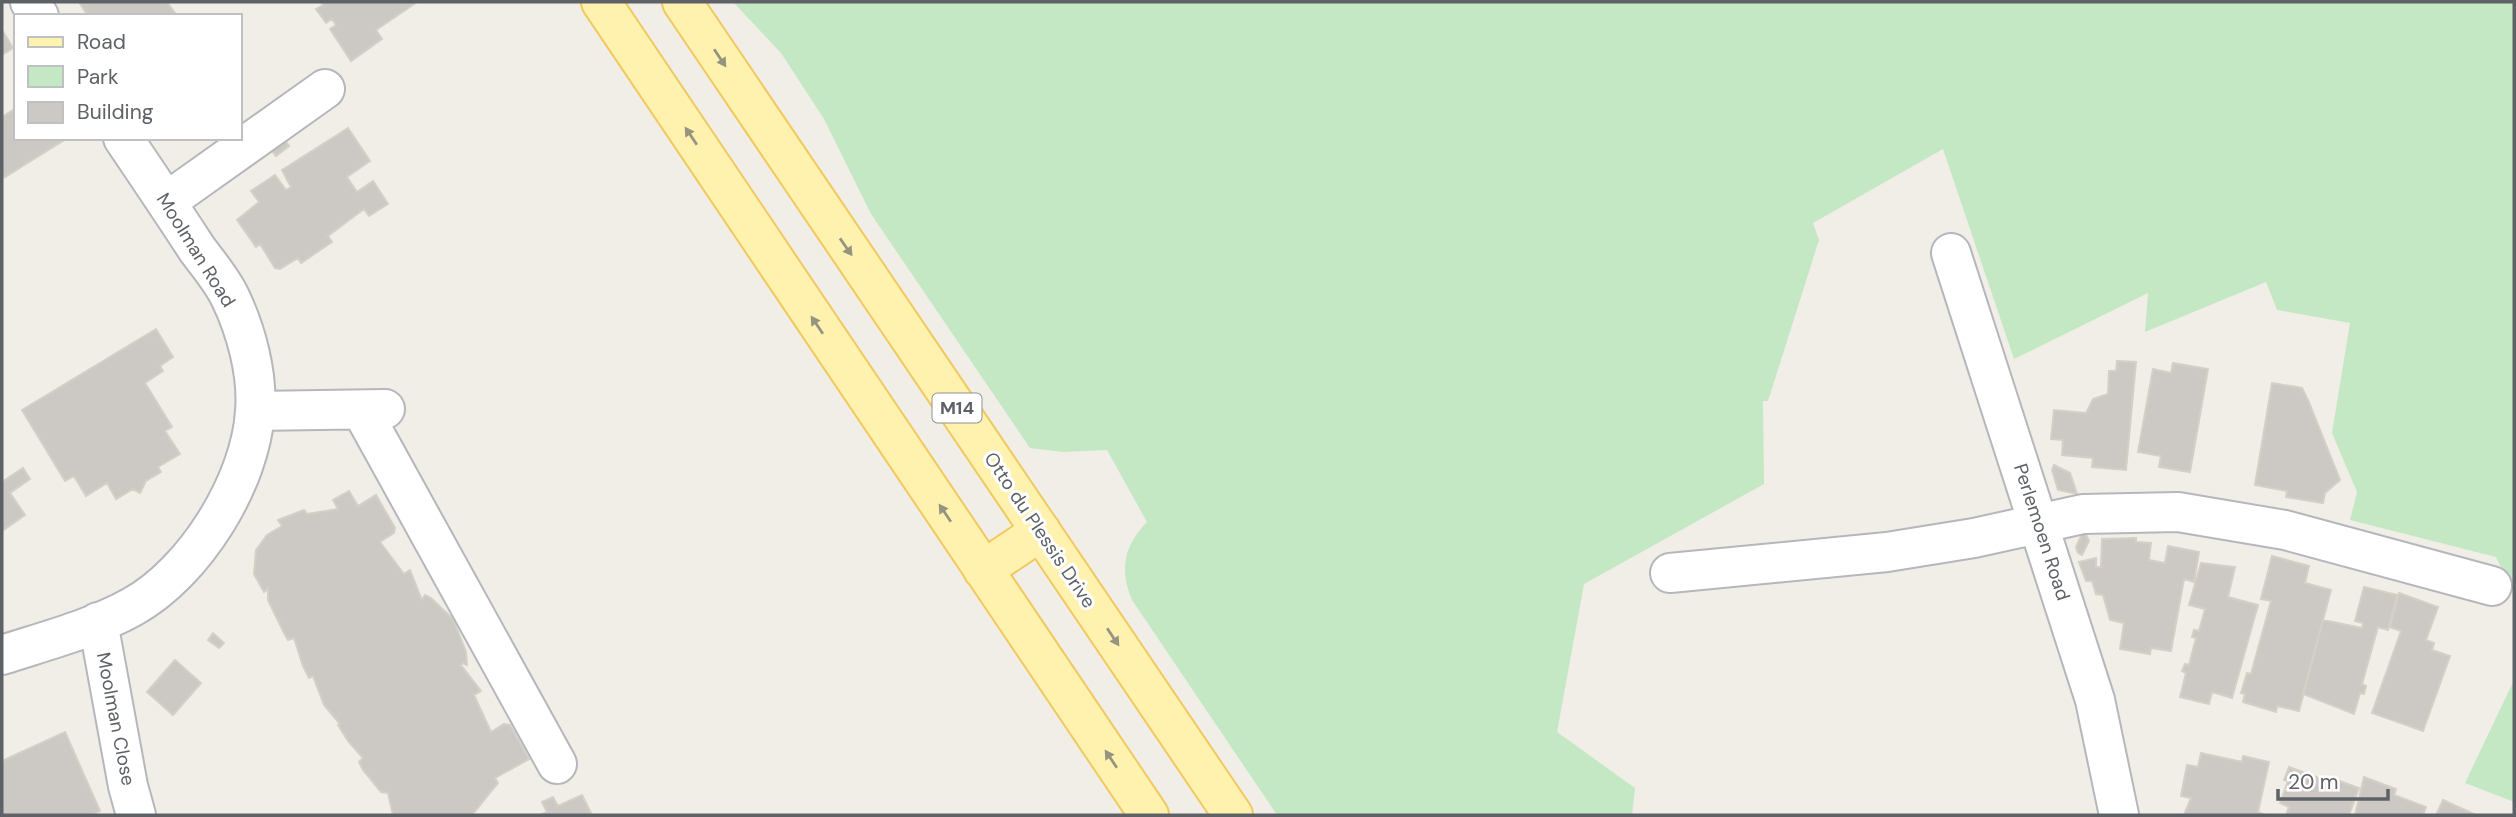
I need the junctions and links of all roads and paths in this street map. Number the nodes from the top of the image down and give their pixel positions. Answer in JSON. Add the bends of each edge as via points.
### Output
{"nodes":[{"id":1,"x":601,"y":2,"type":"edge"},
{"id":2,"x":682,"y":2,"type":"edge"},
{"id":3,"x":325,"y":89,"type":"dead end"},
{"id":4,"x":124,"y":140,"type":"edge"},
{"id":5,"x":166,"y":202,"type":"junction"},
{"id":6,"x":1951,"y":253,"type":"dead end"},
{"id":7,"x":256,"y":411,"type":"junction"},
{"id":8,"x":2040,"y":523,"type":"junction"},
{"id":9,"x":1041,"y":531,"type":"junction"},
{"id":10,"x":983,"y":570,"type":"junction"},
{"id":11,"x":1670,"y":573,"type":"dead end"},
{"id":12,"x":2492,"y":586,"type":"dead end"},
{"id":13,"x":99,"y":622,"type":"junction"},
{"id":14,"x":2,"y":655,"type":"edge"},
{"id":15,"x":557,"y":764,"type":"dead end"},
{"id":16,"x":136,"y":815,"type":"edge"},
{"id":17,"x":1149,"y":815,"type":"edge"},
{"id":18,"x":1233,"y":815,"type":"edge"},
{"id":19,"x":2119,"y":815,"type":"edge"}],
"edges":[{"from":10,"to":1,"type":"main road","one_way":true},
{"from":2,"to":9,"type":"main road","name":"Otto du Plessis Drive","number":"M14","one_way":true},
{"from":3,"to":5,"type":"street"},
{"from":4,"to":5,"type":"street","name":"Moolman Road"},
{"from":5,"to":7,"type":"street","name":"Moolman Road","via":[[230,296],[246,341]]},
{"from":6,"to":8,"type":"street","name":"Perlemoen Road"},
{"from":7,"to":13,"type":"street","name":"Moolman Road","via":[[232,496],[202,541],[167,582],[133,607]]},
{"from":7,"to":15,"type":"street","via":[[374,410]]},
{"from":8,"to":11,"type":"street","via":[[1887,552]]},
{"from":8,"to":12,"type":"street","via":[[2083,514],[2178,512],[2285,530]]},
{"from":8,"to":19,"type":"street","name":"Perlemoen Road","via":[[2095,700]]},
{"from":9,"to":10,"type":"main road"},
{"from":9,"to":18,"type":"main road","name":"Otto du Plessis Drive","number":"M14","one_way":true},
{"from":17,"to":10,"type":"main road","one_way":true},
{"from":13,"to":14,"type":"street","name":"Moolman Road"},
{"from":13,"to":16,"type":"street","name":"Moolman Close"}]}
